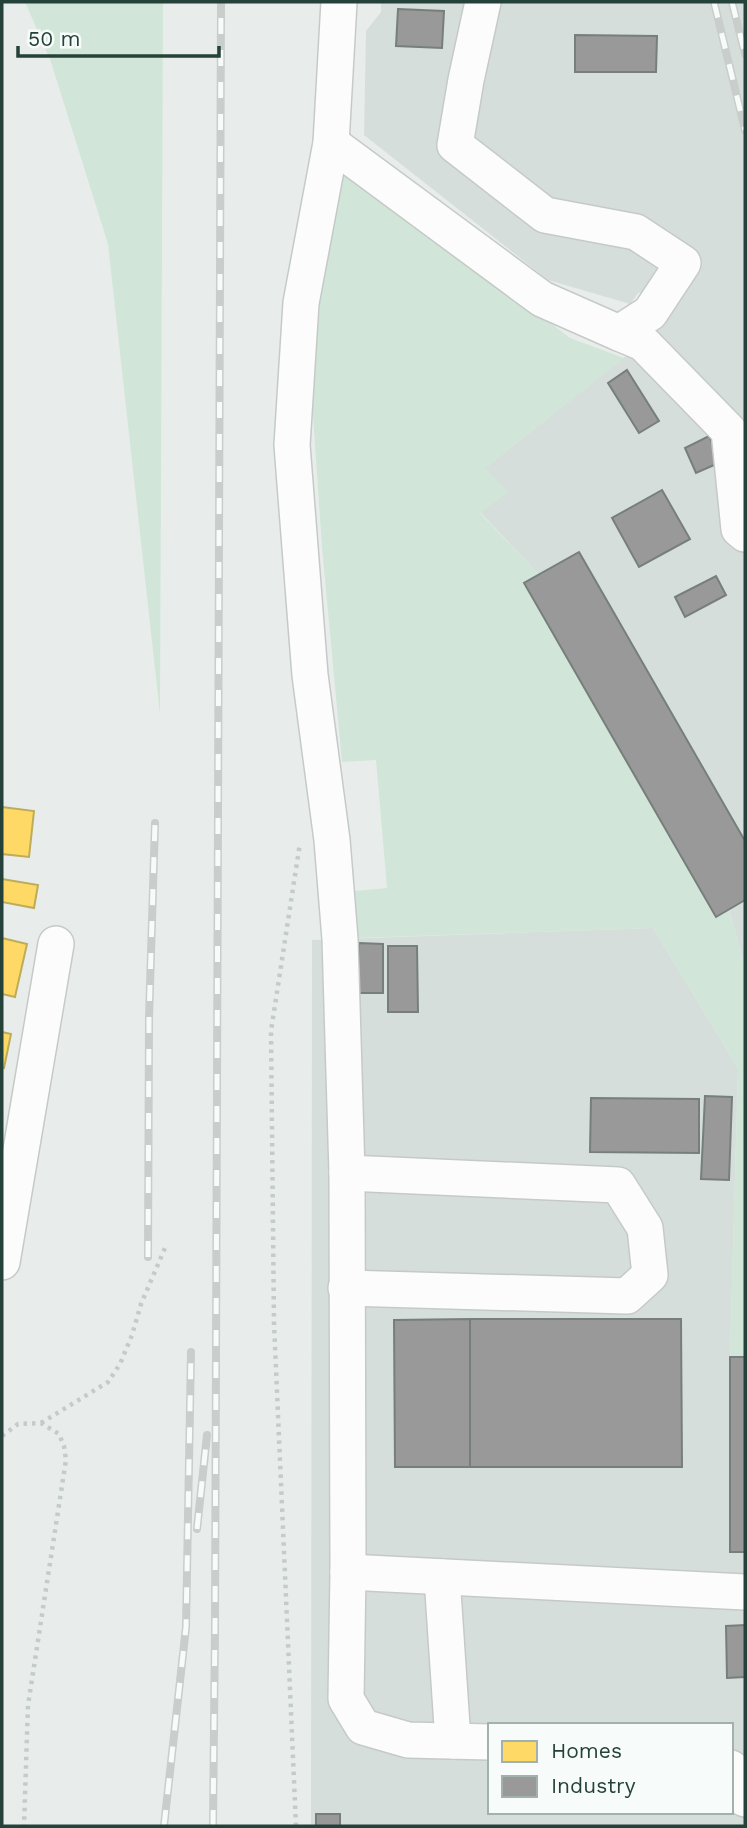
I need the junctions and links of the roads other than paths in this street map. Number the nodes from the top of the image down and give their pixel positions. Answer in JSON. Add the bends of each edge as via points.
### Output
{"nodes":[{"id":1,"x":339,"y":2,"type":"edge"},
{"id":2,"x":483,"y":2,"type":"edge"},
{"id":3,"x":331,"y":142,"type":"junction"},
{"id":4,"x":618,"y":333,"type":"junction"},
{"id":5,"x":745,"y":534,"type":"edge"},
{"id":6,"x":56,"y":944,"type":"dead end"},
{"id":7,"x":347,"y":1173,"type":"junction"},
{"id":8,"x":2,"y":1262,"type":"edge"},
{"id":9,"x":346,"y":1288,"type":"junction"},
{"id":10,"x":348,"y":1572,"type":"junction"},
{"id":11,"x":442,"y":1577,"type":"junction"},
{"id":12,"x":745,"y":1592,"type":"edge"},
{"id":13,"x":453,"y":1741,"type":"junction"},
{"id":14,"x":488,"y":1742,"type":"edge"},
{"id":15,"x":733,"y":1772,"type":"edge"},
{"id":16,"x":745,"y":1799,"type":"edge"}],
"edges":[{"from":1,"to":3,"type":"street"},
{"from":2,"to":4,"type":"street","via":[[455,145],[545,215],[636,232],[683,263],[650,313]]},
{"from":3,"to":4,"type":"street","via":[[542,299]]},
{"from":3,"to":7,"type":"street","via":[[301,303],[292,445],[310,676],[339,926]]},
{"from":4,"to":5,"type":"street","via":[[643,342],[729,430],[739,529]]},
{"from":6,"to":8,"type":"street"},
{"from":7,"to":9,"type":"street"},
{"from":7,"to":9,"type":"street","via":[[618,1185],[645,1228],[650,1275],[627,1296]]},
{"from":9,"to":10,"type":"street"},
{"from":10,"to":11,"type":"street"},
{"from":10,"to":13,"type":"street","via":[[346,1699],[363,1727],[408,1740]]},
{"from":11,"to":12,"type":"street"},
{"from":11,"to":13,"type":"street"},
{"from":13,"to":14,"type":"street"},
{"from":15,"to":16,"type":"street"}]}
